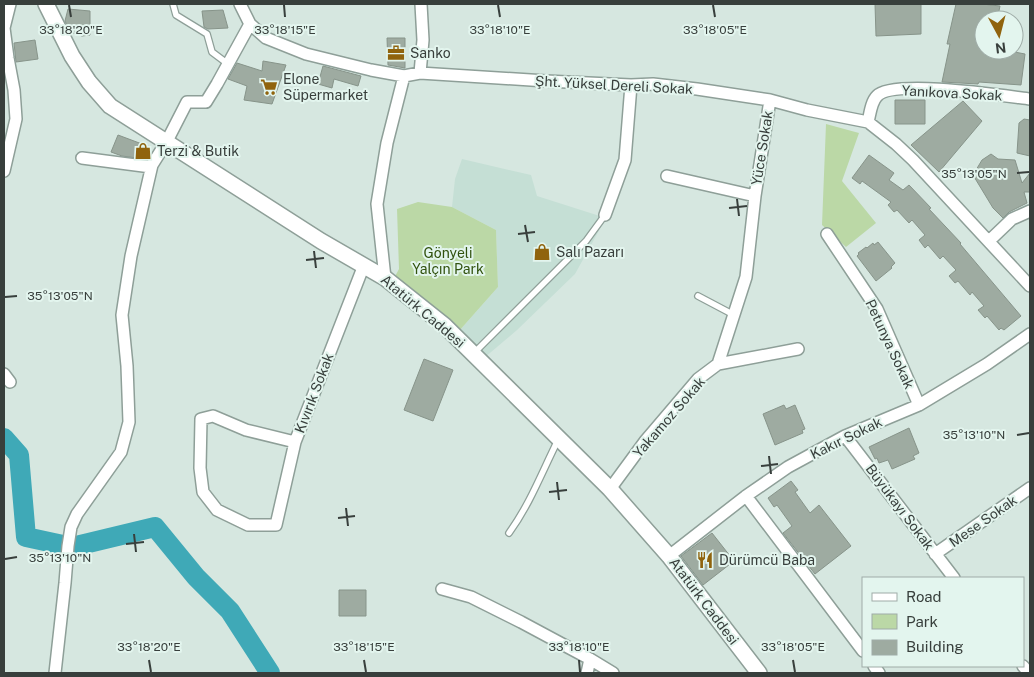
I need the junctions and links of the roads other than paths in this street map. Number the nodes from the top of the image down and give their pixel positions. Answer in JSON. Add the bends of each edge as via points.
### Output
{"nodes":[{"id":1,"x":10,"y":4,"type":"edge"},
{"id":2,"x":46,"y":4,"type":"edge"},
{"id":3,"x":174,"y":4,"type":"edge"},
{"id":4,"x":240,"y":4,"type":"edge"},
{"id":5,"x":422,"y":4,"type":"edge"},
{"id":6,"x":250,"y":24,"type":"junction"},
{"id":7,"x":4,"y":28,"type":"edge"},
{"id":8,"x":228,"y":64,"type":"junction"},
{"id":9,"x":420,"y":73,"type":"junction"},
{"id":10,"x":404,"y":76,"type":"junction"},
{"id":11,"x":632,"y":85,"type":"junction"},
{"id":12,"x":1030,"y":99,"type":"edge"},
{"id":13,"x":770,"y":100,"type":"junction"},
{"id":14,"x":868,"y":122,"type":"junction"},
{"id":15,"x":166,"y":141,"type":"junction"},
{"id":16,"x":82,"y":158,"type":"dead end"},
{"id":17,"x":152,"y":167,"type":"junction"},
{"id":18,"x":4,"y":171,"type":"edge"},
{"id":19,"x":667,"y":176,"type":"dead end"},
{"id":20,"x":755,"y":196,"type":"junction"},
{"id":21,"x":1030,"y":211,"type":"edge"},
{"id":22,"x":605,"y":215,"type":"joint"},
{"id":23,"x":827,"y":234,"type":"dead end"},
{"id":24,"x":989,"y":241,"type":"junction"},
{"id":25,"x":364,"y":265,"type":"junction"},
{"id":26,"x":385,"y":278,"type":"junction"},
{"id":27,"x":1030,"y":286,"type":"edge"},
{"id":28,"x":698,"y":296,"type":"dead end"},
{"id":29,"x":734,"y":315,"type":"junction"},
{"id":30,"x":1030,"y":334,"type":"edge"},
{"id":31,"x":798,"y":349,"type":"dead end"},
{"id":32,"x":474,"y":353,"type":"junction"},
{"id":33,"x":718,"y":364,"type":"junction"},
{"id":34,"x":919,"y":405,"type":"junction"},
{"id":35,"x":845,"y":436,"type":"junction"},
{"id":36,"x":559,"y":438,"type":"junction"},
{"id":37,"x":295,"y":442,"type":"junction"},
{"id":38,"x":1030,"y":488,"type":"edge"},
{"id":39,"x":610,"y":489,"type":"junction"},
{"id":40,"x":746,"y":496,"type":"junction"},
{"id":41,"x":509,"y":533,"type":"dead end"},
{"id":42,"x":935,"y":554,"type":"junction"},
{"id":43,"x":669,"y":556,"type":"junction"},
{"id":44,"x":953,"y":577,"type":"edge"},
{"id":45,"x":442,"y":589,"type":"dead end"},
{"id":46,"x":862,"y":650,"type":"edge"},
{"id":47,"x":590,"y":659,"type":"junction"},
{"id":48,"x":55,"y":673,"type":"edge"},
{"id":49,"x":587,"y":673,"type":"edge"},
{"id":50,"x":613,"y":673,"type":"edge"},
{"id":51,"x":759,"y":673,"type":"edge"}],
"edges":[{"from":1,"to":7,"type":"street"},
{"from":2,"to":15,"type":"main road","name":"Atatürk Caddesi","via":[[72,56],[110,106]]},
{"from":3,"to":8,"type":"lane","via":[[176,15],[207,34],[212,52]]},
{"from":4,"to":6,"type":"street","name":"Şht. Yüksel Dereli Sokak"},
{"from":5,"to":9,"type":"street"},
{"from":6,"to":8,"type":"street"},
{"from":6,"to":10,"type":"street","name":"Şht. Yüksel Dereli Sokak","via":[[266,38],[306,54]]},
{"from":7,"to":18,"type":"street","via":[[16,119]]},
{"from":8,"to":15,"type":"street","via":[[206,102],[187,102]]},
{"from":9,"to":10,"type":"street","name":"Şht. Yüksel Dereli Sokak"},
{"from":9,"to":11,"type":"street","name":"Şht. Yüksel Dereli Sokak"},
{"from":10,"to":26,"type":"street","via":[[387,143],[377,204]]},
{"from":11,"to":13,"type":"street","name":"Şht. Yüksel Dereli Sokak","via":[[653,84]]},
{"from":11,"to":22,"type":"street","via":[[625,160]]},
{"from":12,"to":14,"type":"street","name":"Yanıkova Sokak","via":[[915,88],[884,91],[876,96]]},
{"from":13,"to":14,"type":"street","name":"Şht. Yüksel Dereli Sokak"},
{"from":13,"to":20,"type":"street","name":"Yüce Sokak"},
{"from":14,"to":24,"type":"street","name":"Şht. Yüksel Dereli Sokak","via":[[913,160]]},
{"from":15,"to":17,"type":"street"},
{"from":15,"to":25,"type":"main road","name":"Atatürk Caddesi"},
{"from":16,"to":17,"type":"street"},
{"from":17,"to":48,"type":"street","via":[[131,256],[122,315],[129,422],[121,452],[71,527]]},
{"from":19,"to":20,"type":"street"},
{"from":20,"to":29,"type":"street","name":"Yüce Sokak","via":[[746,277]]},
{"from":21,"to":24,"type":"street","via":[[1012,219]]},
{"from":22,"to":32,"type":"lane","via":[[586,241]]},
{"from":23,"to":34,"type":"street","name":"Petunya Sokak","via":[[877,309]]},
{"from":24,"to":27,"type":"street","name":"Şht. Yüksel Dereli Sokak"},
{"from":25,"to":26,"type":"main road","name":"Atatürk Caddesi"},
{"from":25,"to":37,"type":"street","name":"Kıvırık Sokak"},
{"from":26,"to":32,"type":"main road","name":"Atatürk Caddesi"},
{"from":28,"to":29,"type":"lane"},
{"from":29,"to":33,"type":"street"},
{"from":30,"to":34,"type":"street","name":"Kakır Sokak"},
{"from":31,"to":33,"type":"street","name":"Yakamoz Sokak"},
{"from":32,"to":36,"type":"main road","name":"Atatürk Caddesi"},
{"from":33,"to":39,"type":"street","name":"Yakamoz Sokak","via":[[698,379]]},
{"from":34,"to":35,"type":"street","name":"Kakır Sokak"},
{"from":35,"to":40,"type":"street","name":"Kakır Sokak"},
{"from":35,"to":42,"type":"street","name":"Büyükayı Sokak"},
{"from":36,"to":39,"type":"main road","name":"Atatürk Caddesi"},
{"from":36,"to":41,"type":"lane","via":[[538,484]]},
{"from":37,"to":37,"type":"street","name":"Kıvırık Sokak","via":[[276,525],[248,524],[225,514],[217,510],[203,492],[201,419],[213,416],[246,430]]},
{"from":38,"to":42,"type":"street","name":"Mese Sokak"},
{"from":39,"to":43,"type":"main road","name":"Atatürk Caddesi"},
{"from":40,"to":43,"type":"street","name":"Kakır Sokak"},
{"from":40,"to":46,"type":"street"},
{"from":42,"to":44,"type":"street","name":"Büyükayı Sokak"},
{"from":43,"to":51,"type":"main road","name":"Atatürk Caddesi"},
{"from":45,"to":47,"type":"street","via":[[471,597]]},
{"from":47,"to":49,"type":"street"},
{"from":47,"to":50,"type":"street"}]}
